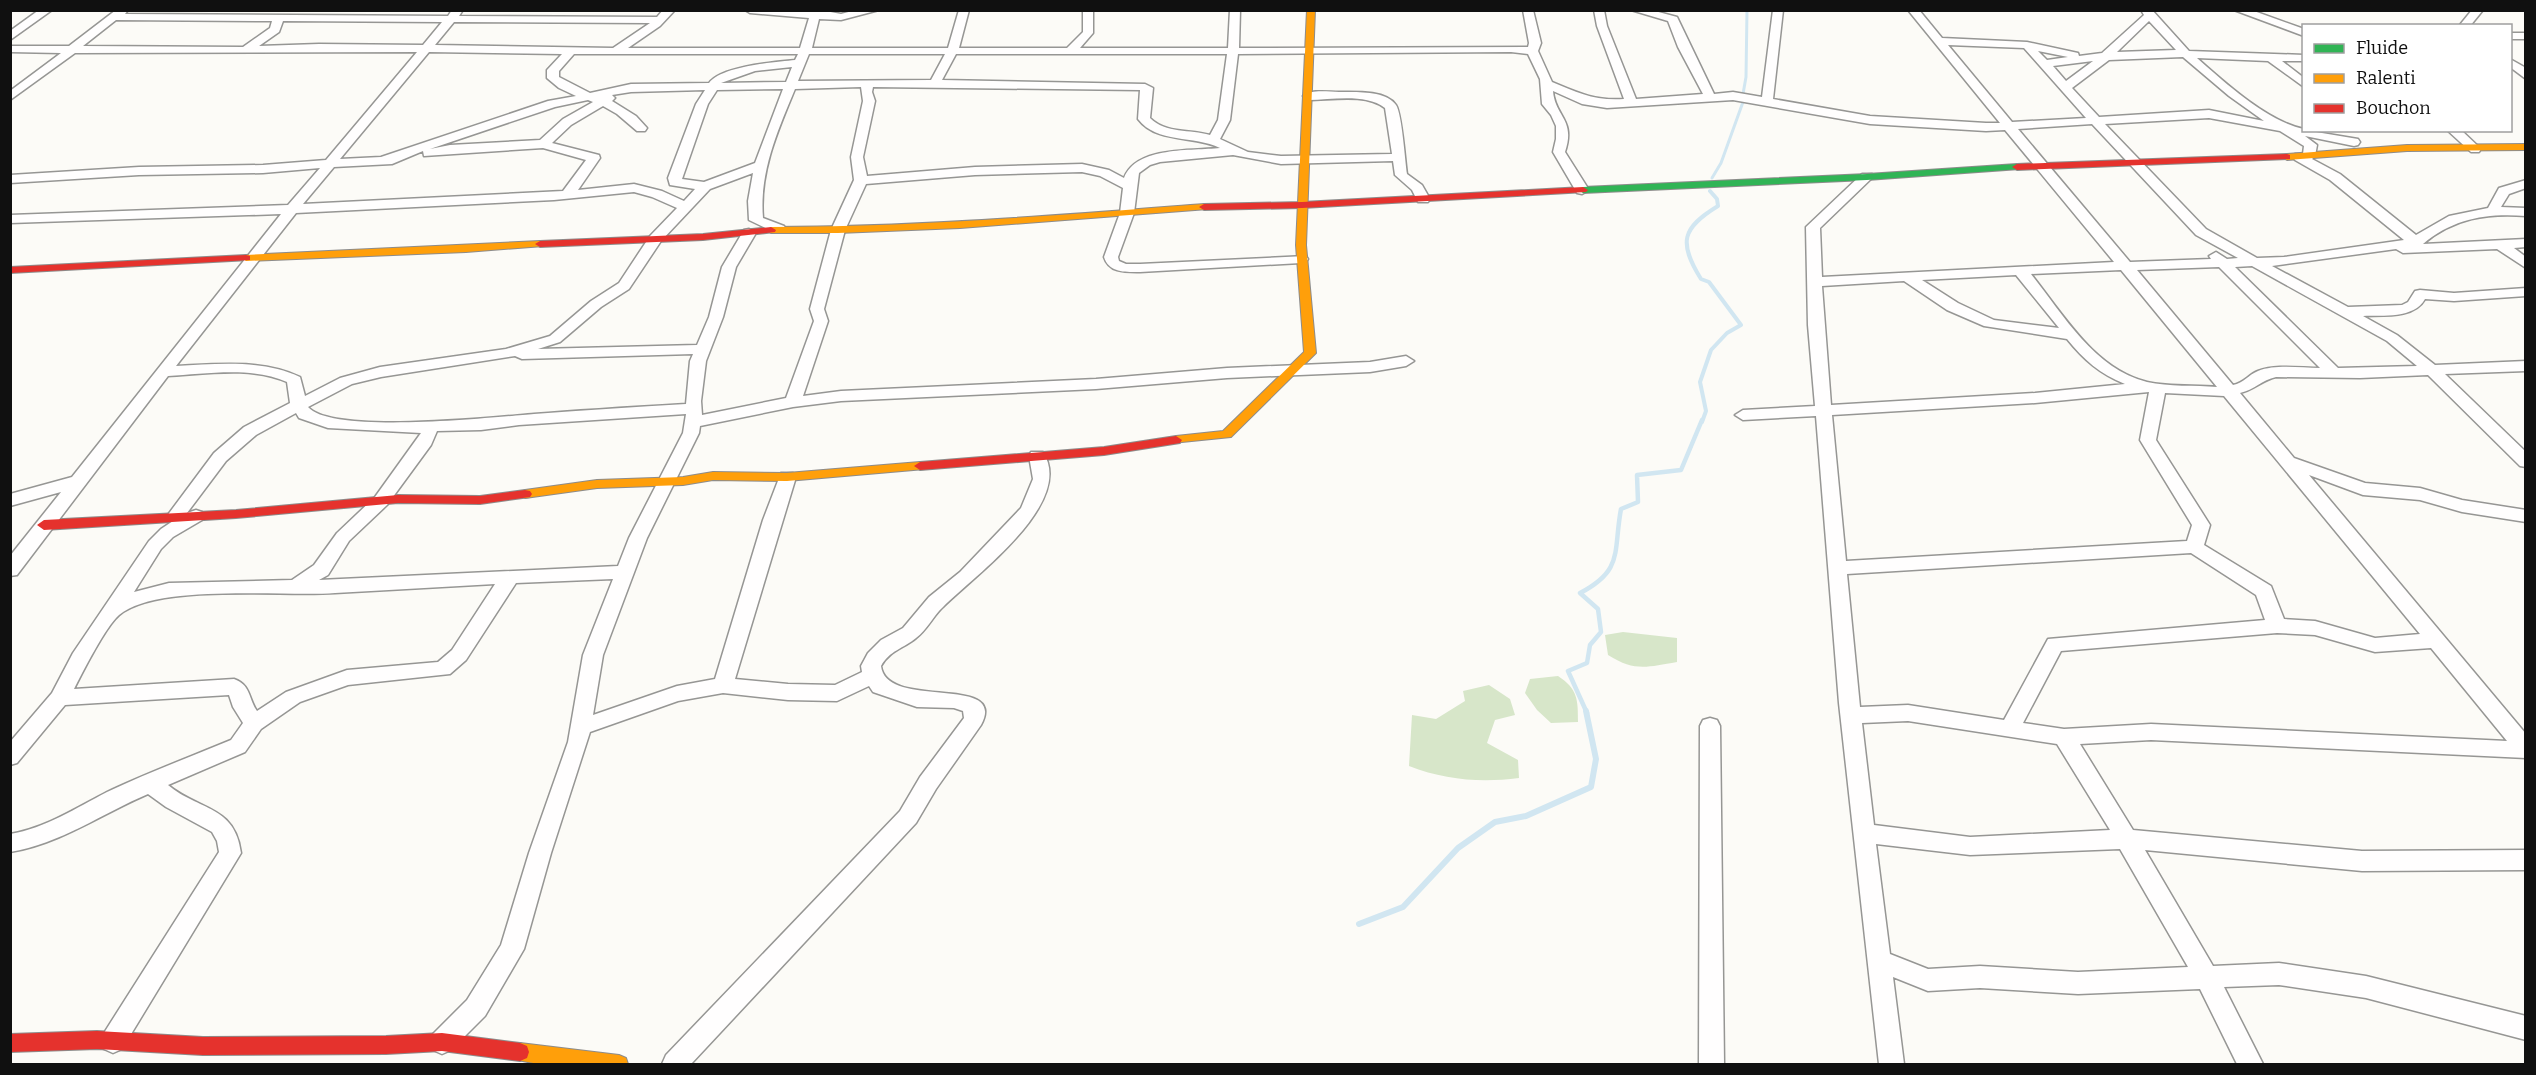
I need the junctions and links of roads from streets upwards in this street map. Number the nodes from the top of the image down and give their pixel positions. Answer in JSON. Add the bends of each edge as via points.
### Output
{"nodes":[{"id":1,"x":47,"y":10,"type":"edge"},
{"id":2,"x":670,"y":10,"type":"edge"},
{"id":3,"x":750,"y":10,"type":"edge"},
{"id":4,"x":874,"y":10,"type":"edge"},
{"id":5,"x":964,"y":10,"type":"edge"},
{"id":6,"x":1088,"y":10,"type":"edge"},
{"id":7,"x":1235,"y":10,"type":"edge"},
{"id":8,"x":1311,"y":10,"type":"edge"},
{"id":9,"x":1528,"y":10,"type":"edge"},
{"id":10,"x":1599,"y":10,"type":"edge"},
{"id":11,"x":1636,"y":10,"type":"edge"},
{"id":12,"x":1778,"y":10,"type":"edge"},
{"id":13,"x":1913,"y":10,"type":"edge"},
{"id":14,"x":2239,"y":10,"type":"edge"},
{"id":15,"x":2478,"y":10,"type":"edge"},
{"id":16,"x":814,"y":13,"type":"edge"},
{"id":17,"x":2148,"y":13,"type":"edge"},
{"id":18,"x":119,"y":14,"type":"edge"},
{"id":19,"x":454,"y":15,"type":"edge"},
{"id":20,"x":279,"y":17,"type":"junction"},
{"id":21,"x":661,"y":20,"type":"junction"},
{"id":22,"x":2466,"y":24,"type":"edge"},
{"id":23,"x":2302,"y":32,"type":"edge"},
{"id":24,"x":10,"y":37,"type":"edge"},
{"id":25,"x":1938,"y":41,"type":"junction"},
{"id":26,"x":2027,"y":45,"type":"junction"},
{"id":27,"x":427,"y":48,"type":"junction"},
{"id":28,"x":10,"y":49,"type":"edge"},
{"id":29,"x":74,"y":49,"type":"junction"},
{"id":30,"x":1308,"y":49,"type":"junction"},
{"id":31,"x":246,"y":50,"type":"junction"},
{"id":32,"x":571,"y":50,"type":"junction"},
{"id":33,"x":805,"y":50,"type":"junction"},
{"id":34,"x":953,"y":50,"type":"junction"},
{"id":35,"x":1071,"y":50,"type":"junction"},
{"id":36,"x":615,"y":51,"type":"junction"},
{"id":37,"x":1233,"y":51,"type":"junction"},
{"id":38,"x":1532,"y":51,"type":"junction"},
{"id":39,"x":2187,"y":54,"type":"junction"},
{"id":40,"x":2105,"y":56,"type":"junction"},
{"id":41,"x":2085,"y":57,"type":"junction"},
{"id":42,"x":2302,"y":58,"type":"edge"},
{"id":43,"x":2272,"y":59,"type":"junction"},
{"id":44,"x":800,"y":63,"type":"junction"},
{"id":45,"x":2512,"y":63,"type":"edge"},
{"id":46,"x":2045,"y":64,"type":"junction"},
{"id":47,"x":2526,"y":76,"type":"edge"},
{"id":48,"x":2302,"y":82,"type":"edge"},
{"id":49,"x":935,"y":83,"type":"junction"},
{"id":50,"x":792,"y":84,"type":"junction"},
{"id":51,"x":868,"y":84,"type":"junction"},
{"id":52,"x":1546,"y":84,"type":"junction"},
{"id":53,"x":714,"y":85,"type":"junction"},
{"id":54,"x":2066,"y":88,"type":"junction"},
{"id":55,"x":616,"y":90,"type":"junction"},
{"id":56,"x":588,"y":96,"type":"junction"},
{"id":57,"x":1309,"y":96,"type":"junction"},
{"id":58,"x":10,"y":97,"type":"edge"},
{"id":59,"x":1710,"y":97,"type":"junction"},
{"id":60,"x":604,"y":102,"type":"junction"},
{"id":61,"x":1631,"y":102,"type":"junction"},
{"id":62,"x":1767,"y":102,"type":"junction"},
{"id":63,"x":2097,"y":122,"type":"junction"},
{"id":64,"x":2009,"y":127,"type":"junction"},
{"id":65,"x":641,"y":128,"type":"dead end"},
{"id":66,"x":2282,"y":128,"type":"junction"},
{"id":67,"x":2302,"y":132,"type":"edge"},
{"id":68,"x":2303,"y":132,"type":"edge"},
{"id":69,"x":2364,"y":132,"type":"dead end"},
{"id":70,"x":2455,"y":132,"type":"edge"},
{"id":71,"x":1213,"y":140,"type":"junction"},
{"id":72,"x":2354,"y":142,"type":"junction"},
{"id":73,"x":543,"y":144,"type":"junction"},
{"id":74,"x":2526,"y":147,"type":"edge"},
{"id":75,"x":2475,"y":149,"type":"junction"},
{"id":76,"x":1234,"y":151,"type":"junction"},
{"id":77,"x":2336,"y":154,"type":"junction"},
{"id":78,"x":1399,"y":157,"type":"junction"},
{"id":79,"x":2304,"y":157,"type":"junction"},
{"id":80,"x":1306,"y":159,"type":"junction"},
{"id":81,"x":381,"y":161,"type":"junction"},
{"id":82,"x":2132,"y":161,"type":"junction"},
{"id":83,"x":330,"y":163,"type":"junction"},
{"id":84,"x":2040,"y":165,"type":"junction"},
{"id":85,"x":759,"y":166,"type":"junction"},
{"id":86,"x":1867,"y":177,"type":"junction"},
{"id":87,"x":10,"y":179,"type":"edge"},
{"id":88,"x":861,"y":180,"type":"junction"},
{"id":89,"x":2526,"y":184,"type":"edge"},
{"id":90,"x":705,"y":186,"type":"junction"},
{"id":91,"x":1129,"y":186,"type":"junction"},
{"id":92,"x":1582,"y":190,"type":"junction"},
{"id":93,"x":568,"y":194,"type":"junction"},
{"id":94,"x":1423,"y":199,"type":"junction"},
{"id":95,"x":1302,"y":205,"type":"junction"},
{"id":96,"x":684,"y":206,"type":"junction"},
{"id":97,"x":292,"y":208,"type":"junction"},
{"id":98,"x":1128,"y":210,"type":"junction"},
{"id":99,"x":2493,"y":210,"type":"junction"},
{"id":100,"x":248,"y":211,"type":"junction"},
{"id":101,"x":2526,"y":212,"type":"edge"},
{"id":102,"x":10,"y":219,"type":"edge"},
{"id":103,"x":282,"y":221,"type":"junction"},
{"id":104,"x":779,"y":230,"type":"junction"},
{"id":105,"x":838,"y":230,"type":"junction"},
{"id":106,"x":2201,"y":232,"type":"junction"},
{"id":107,"x":749,"y":233,"type":"junction"},
{"id":108,"x":655,"y":239,"type":"junction"},
{"id":109,"x":2417,"y":242,"type":"junction"},
{"id":110,"x":2526,"y":243,"type":"edge"},
{"id":111,"x":2500,"y":244,"type":"junction"},
{"id":112,"x":2374,"y":248,"type":"junction"},
{"id":113,"x":250,"y":259,"type":"junction"},
{"id":114,"x":1301,"y":259,"type":"junction"},
{"id":115,"x":2256,"y":261,"type":"junction"},
{"id":116,"x":2220,"y":262,"type":"junction"},
{"id":117,"x":2526,"y":264,"type":"edge"},
{"id":118,"x":2124,"y":265,"type":"junction"},
{"id":119,"x":10,"y":270,"type":"edge"},
{"id":120,"x":2020,"y":270,"type":"junction"},
{"id":121,"x":1906,"y":276,"type":"junction"},
{"id":122,"x":1815,"y":282,"type":"junction"},
{"id":123,"x":2526,"y":292,"type":"edge"},
{"id":124,"x":2347,"y":312,"type":"junction"},
{"id":125,"x":2071,"y":335,"type":"junction"},
{"id":126,"x":703,"y":349,"type":"junction"},
{"id":127,"x":508,"y":353,"type":"junction"},
{"id":128,"x":1406,"y":361,"type":"dead end"},
{"id":129,"x":2526,"y":366,"type":"edge"},
{"id":130,"x":164,"y":371,"type":"junction"},
{"id":131,"x":1292,"y":371,"type":"junction"},
{"id":132,"x":2433,"y":371,"type":"junction"},
{"id":133,"x":2334,"y":373,"type":"junction"},
{"id":134,"x":2152,"y":388,"type":"junction"},
{"id":135,"x":2228,"y":390,"type":"junction"},
{"id":136,"x":793,"y":402,"type":"junction"},
{"id":137,"x":298,"y":406,"type":"junction"},
{"id":138,"x":1823,"y":410,"type":"junction"},
{"id":139,"x":694,"y":415,"type":"junction"},
{"id":140,"x":1743,"y":415,"type":"dead end"},
{"id":141,"x":428,"y":427,"type":"junction"},
{"id":142,"x":1037,"y":456,"type":"junction"},
{"id":143,"x":2287,"y":461,"type":"junction"},
{"id":144,"x":2526,"y":462,"type":"edge"},
{"id":145,"x":787,"y":477,"type":"junction"},
{"id":146,"x":76,"y":482,"type":"junction"},
{"id":147,"x":666,"y":482,"type":"junction"},
{"id":148,"x":10,"y":500,"type":"edge"},
{"id":149,"x":381,"y":501,"type":"junction"},
{"id":150,"x":198,"y":515,"type":"junction"},
{"id":151,"x":176,"y":516,"type":"junction"},
{"id":152,"x":2526,"y":516,"type":"edge"},
{"id":153,"x":44,"y":525,"type":"junction"},
{"id":154,"x":2194,"y":547,"type":"junction"},
{"id":155,"x":1837,"y":568,"type":"junction"},
{"id":156,"x":10,"y":570,"type":"edge"},
{"id":157,"x":624,"y":572,"type":"junction"},
{"id":158,"x":512,"y":576,"type":"junction"},
{"id":159,"x":296,"y":586,"type":"junction"},
{"id":160,"x":111,"y":611,"type":"junction"},
{"id":161,"x":2277,"y":626,"type":"junction"},
{"id":162,"x":2436,"y":640,"type":"junction"},
{"id":163,"x":872,"y":676,"type":"junction"},
{"id":164,"x":723,"y":685,"type":"junction"},
{"id":165,"x":59,"y":698,"type":"junction"},
{"id":166,"x":1851,"y":715,"type":"junction"},
{"id":167,"x":254,"y":723,"type":"junction"},
{"id":168,"x":1710,"y":726,"type":"dead end"},
{"id":169,"x":581,"y":727,"type":"junction"},
{"id":170,"x":2009,"y":729,"type":"junction"},
{"id":171,"x":2064,"y":737,"type":"junction"},
{"id":172,"x":2526,"y":749,"type":"edge"},
{"id":173,"x":10,"y":757,"type":"edge"},
{"id":174,"x":151,"y":783,"type":"junction"},
{"id":175,"x":1865,"y":833,"type":"junction"},
{"id":176,"x":2126,"y":838,"type":"junction"},
{"id":177,"x":10,"y":843,"type":"edge"},
{"id":178,"x":2526,"y":860,"type":"edge"},
{"id":179,"x":1880,"y":961,"type":"junction"},
{"id":180,"x":2206,"y":975,"type":"junction"},
{"id":181,"x":2526,"y":1028,"type":"edge"},
{"id":182,"x":113,"y":1041,"type":"junction"},
{"id":183,"x":442,"y":1042,"type":"junction"},
{"id":184,"x":10,"y":1043,"type":"edge"},
{"id":185,"x":297,"y":1055,"type":"edge"},
{"id":186,"x":541,"y":1059,"type":"edge"},
{"id":187,"x":619,"y":1065,"type":"edge"},
{"id":188,"x":675,"y":1065,"type":"edge"},
{"id":189,"x":1712,"y":1065,"type":"edge"},
{"id":190,"x":1891,"y":1065,"type":"edge"},
{"id":191,"x":2250,"y":1065,"type":"edge"}],
"edges":[{"from":1,"to":24,"type":"street"},
{"from":2,"to":21,"type":"street"},
{"from":3,"to":16,"type":"street"},
{"from":4,"to":16,"type":"street","via":[[841,17]]},
{"from":5,"to":34,"type":"street"},
{"from":6,"to":35,"type":"street","via":[[1088,33]]},
{"from":7,"to":37,"type":"street"},
{"from":8,"to":30,"type":"street"},
{"from":9,"to":38,"type":"street"},
{"from":10,"to":61,"type":"street"},
{"from":11,"to":59,"type":"street","via":[[1673,19]]},
{"from":12,"to":62,"type":"street"},
{"from":13,"to":25,"type":"street"},
{"from":14,"to":23,"type":"street"},
{"from":15,"to":22,"type":"street"},
{"from":16,"to":33,"type":"street"},
{"from":17,"to":39,"type":"street"},
{"from":17,"to":40,"type":"street"},
{"from":18,"to":20,"type":"street"},
{"from":18,"to":29,"type":"street"},
{"from":19,"to":20,"type":"street"},
{"from":19,"to":21,"type":"street"},
{"from":19,"to":27,"type":"street"},
{"from":20,"to":31,"type":"street","via":[[275,30]]},
{"from":21,"to":36,"type":"street"},
{"from":25,"to":26,"type":"street"},
{"from":25,"to":64,"type":"street"},
{"from":26,"to":41,"type":"street"},
{"from":26,"to":46,"type":"street"},
{"from":27,"to":31,"type":"street"},
{"from":27,"to":32,"type":"street"},
{"from":27,"to":83,"type":"street"},
{"from":28,"to":29,"type":"street"},
{"from":29,"to":31,"type":"street"},
{"from":29,"to":58,"type":"street"},
{"from":30,"to":37,"type":"street"},
{"from":30,"to":38,"type":"street"},
{"from":30,"to":57,"type":"street"},
{"from":32,"to":36,"type":"street"},
{"from":32,"to":56,"type":"street","via":[[553,70],[553,78]]},
{"from":33,"to":34,"type":"street"},
{"from":33,"to":36,"type":"street"},
{"from":33,"to":44,"type":"street"},
{"from":34,"to":35,"type":"street"},
{"from":34,"to":49,"type":"street"},
{"from":35,"to":37,"type":"street"},
{"from":37,"to":71,"type":"street","via":[[1224,120]]},
{"from":38,"to":52,"type":"street"},
{"from":39,"to":40,"type":"street"},
{"from":39,"to":43,"type":"street"},
{"from":39,"to":66,"type":"street"},
{"from":40,"to":41,"type":"street"},
{"from":40,"to":54,"type":"street"},
{"from":41,"to":46,"type":"street"},
{"from":42,"to":43,"type":"street"},
{"from":43,"to":48,"type":"street"},
{"from":44,"to":50,"type":"street"},
{"from":44,"to":53,"type":"street","via":[[740,71]]},
{"from":45,"to":47,"type":"street"},
{"from":46,"to":54,"type":"street"},
{"from":49,"to":51,"type":"street"},
{"from":49,"to":71,"type":"street","via":[[1141,86],[1147,88],[1147,123],[1167,132]]},
{"from":50,"to":51,"type":"street"},
{"from":50,"to":53,"type":"street"},
{"from":50,"to":85,"type":"street"},
{"from":51,"to":88,"type":"street","via":[[869,101],[857,157]]},
{"from":52,"to":61,"type":"street","via":[[1586,101]]},
{"from":52,"to":92,"type":"street","via":[[1548,104],[1558,113],[1564,139],[1559,152]]},
{"from":53,"to":55,"type":"street"},
{"from":53,"to":90,"type":"street","via":[[702,104],[675,178],[675,182],[682,184]]},
{"from":54,"to":63,"type":"street"},
{"from":55,"to":56,"type":"street"},
{"from":55,"to":60,"type":"street"},
{"from":56,"to":60,"type":"street"},
{"from":56,"to":81,"type":"street","via":[[552,104]]},
{"from":57,"to":78,"type":"street","via":[[1371,97],[1386,101],[1391,106]]},
{"from":57,"to":80,"type":"street"},
{"from":59,"to":61,"type":"street"},
{"from":59,"to":62,"type":"street","via":[[1733,96]]},
{"from":60,"to":65,"type":"street","via":[[632,115]]},
{"from":60,"to":73,"type":"street","via":[[567,122]]},
{"from":62,"to":64,"type":"street","via":[[1870,120]]},
{"from":63,"to":64,"type":"street"},
{"from":63,"to":66,"type":"street","via":[[2208,114]]},
{"from":63,"to":82,"type":"street"},
{"from":64,"to":84,"type":"street"},
{"from":66,"to":67,"type":"street"},
{"from":66,"to":79,"type":"street","via":[[2311,145]]},
{"from":68,"to":72,"type":"street"},
{"from":69,"to":72,"type":"street"},
{"from":70,"to":75,"type":"street"},
{"from":71,"to":76,"type":"street"},
{"from":72,"to":77,"type":"street"},
{"from":73,"to":81,"type":"street","via":[[436,150]]},
{"from":73,"to":93,"type":"street","via":[[594,158]]},
{"from":74,"to":75,"type":"street"},
{"from":75,"to":77,"type":"street","via":[[2407,148]]},
{"from":76,"to":80,"type":"street","via":[[1262,158]]},
{"from":76,"to":91,"type":"street","via":[[1146,161],[1133,173]]},
{"from":77,"to":79,"type":"street"},
{"from":78,"to":80,"type":"street"},
{"from":78,"to":94,"type":"street","via":[[1401,175]]},
{"from":79,"to":82,"type":"street"},
{"from":79,"to":109,"type":"street"},
{"from":80,"to":95,"type":"street"},
{"from":81,"to":83,"type":"street"},
{"from":82,"to":84,"type":"street"},
{"from":82,"to":106,"type":"street"},
{"from":83,"to":87,"type":"street"},
{"from":83,"to":97,"type":"street"},
{"from":84,"to":86,"type":"street"},
{"from":84,"to":118,"type":"street"},
{"from":85,"to":90,"type":"street"},
{"from":85,"to":104,"type":"street","via":[[754,196],[756,220]]},
{"from":86,"to":92,"type":"street"},
{"from":86,"to":122,"type":"street","via":[[1814,227]]},
{"from":88,"to":91,"type":"street","via":[[1082,168],[1104,173]]},
{"from":88,"to":105,"type":"street"},
{"from":89,"to":99,"type":"street","via":[[2504,191]]},
{"from":90,"to":96,"type":"street"},
{"from":91,"to":98,"type":"street"},
{"from":92,"to":94,"type":"street"},
{"from":93,"to":96,"type":"street","via":[[634,188]]},
{"from":93,"to":97,"type":"street"},
{"from":94,"to":95,"type":"street"},
{"from":95,"to":98,"type":"street"},
{"from":95,"to":114,"type":"street"},
{"from":96,"to":108,"type":"street"},
{"from":97,"to":100,"type":"street"},
{"from":97,"to":103,"type":"street"},
{"from":98,"to":105,"type":"street","via":[[960,225]]},
{"from":98,"to":114,"type":"street","via":[[1111,257],[1113,263],[1123,268]]},
{"from":99,"to":101,"type":"street"},
{"from":99,"to":109,"type":"street","via":[[2450,221]]},
{"from":100,"to":102,"type":"street"},
{"from":100,"to":103,"type":"street"},
{"from":103,"to":113,"type":"street"},
{"from":104,"to":105,"type":"street"},
{"from":104,"to":107,"type":"street"},
{"from":105,"to":136,"type":"street","via":[[817,309],[821,321]]},
{"from":106,"to":115,"type":"street"},
{"from":106,"to":116,"type":"street"},
{"from":107,"to":108,"type":"street"},
{"from":107,"to":126,"type":"street","via":[[729,267]]},
{"from":108,"to":113,"type":"street"},
{"from":108,"to":127,"type":"street","via":[[624,286],[555,339]]},
{"from":109,"to":112,"type":"street"},
{"from":110,"to":111,"type":"street"},
{"from":111,"to":112,"type":"street","via":[[2421,250]]},
{"from":111,"to":117,"type":"street"},
{"from":112,"to":115,"type":"street","via":[[2284,261]]},
{"from":113,"to":119,"type":"street"},
{"from":113,"to":130,"type":"street"},
{"from":114,"to":131,"type":"street","via":[[1310,353]]},
{"from":115,"to":116,"type":"street"},
{"from":115,"to":124,"type":"street"},
{"from":116,"to":118,"type":"street"},
{"from":116,"to":133,"type":"street"},
{"from":118,"to":120,"type":"street"},
{"from":118,"to":135,"type":"street"},
{"from":120,"to":121,"type":"street"},
{"from":120,"to":125,"type":"street"},
{"from":121,"to":122,"type":"street"},
{"from":121,"to":125,"type":"street","via":[[1977,320]]},
{"from":122,"to":138,"type":"street"},
{"from":123,"to":124,"type":"street","via":[[2454,297],[2420,294],[2414,305],[2404,309]]},
{"from":124,"to":132,"type":"street","via":[[2392,338]]},
{"from":125,"to":134,"type":"street","via":[[2091,358],[2113,374]]},
{"from":126,"to":127,"type":"street"},
{"from":126,"to":139,"type":"street","via":[[698,361]]},
{"from":127,"to":137,"type":"street","via":[[363,376]]},
{"from":128,"to":131,"type":"street"},
{"from":129,"to":132,"type":"street"},
{"from":130,"to":137,"type":"street","via":[[264,371],[289,376],[294,380]]},
{"from":130,"to":146,"type":"street"},
{"from":131,"to":136,"type":"street","via":[[841,396]]},
{"from":131,"to":142,"type":"street","via":[[1227,434]]},
{"from":132,"to":133,"type":"street"},
{"from":132,"to":144,"type":"street"},
{"from":133,"to":135,"type":"street","via":[[2276,372],[2262,375],[2247,387]]},
{"from":134,"to":135,"type":"street"},
{"from":134,"to":138,"type":"street"},
{"from":134,"to":154,"type":"street","via":[[2148,440],[2201,525]]},
{"from":135,"to":143,"type":"street"},
{"from":136,"to":139,"type":"street"},
{"from":137,"to":141,"type":"street","via":[[305,414],[328,423]]},
{"from":137,"to":151,"type":"street","via":[[249,431],[220,457]]},
{"from":138,"to":140,"type":"street"},
{"from":138,"to":155,"type":"street"},
{"from":139,"to":141,"type":"street"},
{"from":139,"to":147,"type":"street","via":[[690,433]]},
{"from":141,"to":149,"type":"street","via":[[425,441]]},
{"from":142,"to":145,"type":"street"},
{"from":142,"to":163,"type":"street","via":[[1042,479],[1029,511],[967,577],[936,602],[910,633],[888,645],[875,658]]},
{"from":143,"to":152,"type":"street","via":[[2363,489],[2420,494],[2462,506]]},
{"from":143,"to":162,"type":"street"},
{"from":145,"to":147,"type":"street","via":[[713,476]]},
{"from":145,"to":164,"type":"street"},
{"from":146,"to":148,"type":"street"},
{"from":146,"to":153,"type":"street"},
{"from":147,"to":149,"type":"street","via":[[597,484],[480,500]]},
{"from":147,"to":157,"type":"street"},
{"from":149,"to":150,"type":"street"},
{"from":149,"to":159,"type":"street","via":[[343,537],[321,570]]},
{"from":150,"to":151,"type":"street"},
{"from":150,"to":160,"type":"street","via":[[155,545]]},
{"from":151,"to":153,"type":"street"},
{"from":153,"to":156,"type":"street"},
{"from":154,"to":155,"type":"street"},
{"from":154,"to":161,"type":"street","via":[[2264,591]]},
{"from":155,"to":166,"type":"street"},
{"from":157,"to":158,"type":"street"},
{"from":157,"to":169,"type":"street","via":[[593,655]]},
{"from":158,"to":159,"type":"street"},
{"from":158,"to":167,"type":"street","via":[[459,655],[443,669],[347,678],[293,697]]},
{"from":159,"to":160,"type":"street","via":[[155,591]]},
{"from":160,"to":165,"type":"street"},
{"from":161,"to":162,"type":"street","via":[[2315,628],[2375,645]]},
{"from":161,"to":170,"type":"street","via":[[2055,644]]},
{"from":162,"to":172,"type":"street"},
{"from":163,"to":164,"type":"street","via":[[837,693]]},
{"from":163,"to":188,"type":"street","via":[[880,687],[917,699],[968,704],[973,708],[974,719],[908,817]]},
{"from":164,"to":169,"type":"street","via":[[677,694]]},
{"from":165,"to":167,"type":"street","via":[[234,687]]},
{"from":165,"to":173,"type":"street"},
{"from":166,"to":170,"type":"street","via":[[1908,712]]},
{"from":166,"to":175,"type":"street"},
{"from":167,"to":174,"type":"street","via":[[238,746]]},
{"from":168,"to":189,"type":"street"},
{"from":169,"to":183,"type":"street","via":[[512,949],[476,1008]]},
{"from":170,"to":171,"type":"street"},
{"from":171,"to":172,"type":"street","via":[[2151,732]]},
{"from":171,"to":176,"type":"street"},
{"from":174,"to":177,"type":"street","via":[[69,823]]},
{"from":174,"to":182,"type":"street","via":[[176,803],[220,825],[230,837],[230,853]]},
{"from":175,"to":176,"type":"street","via":[[1970,846]]},
{"from":175,"to":179,"type":"street"},
{"from":176,"to":178,"type":"street","via":[[2362,861]]},
{"from":176,"to":180,"type":"street"},
{"from":179,"to":180,"type":"street","via":[[1928,980],[1980,977],[2078,983]]},
{"from":179,"to":190,"type":"street"},
{"from":180,"to":181,"type":"street","via":[[2278,974],[2366,987]]},
{"from":180,"to":191,"type":"street"},
{"from":182,"to":184,"type":"street"},
{"from":182,"to":185,"type":"street"},
{"from":183,"to":185,"type":"street"},
{"from":183,"to":186,"type":"street"},
{"from":186,"to":187,"type":"street"}]}
